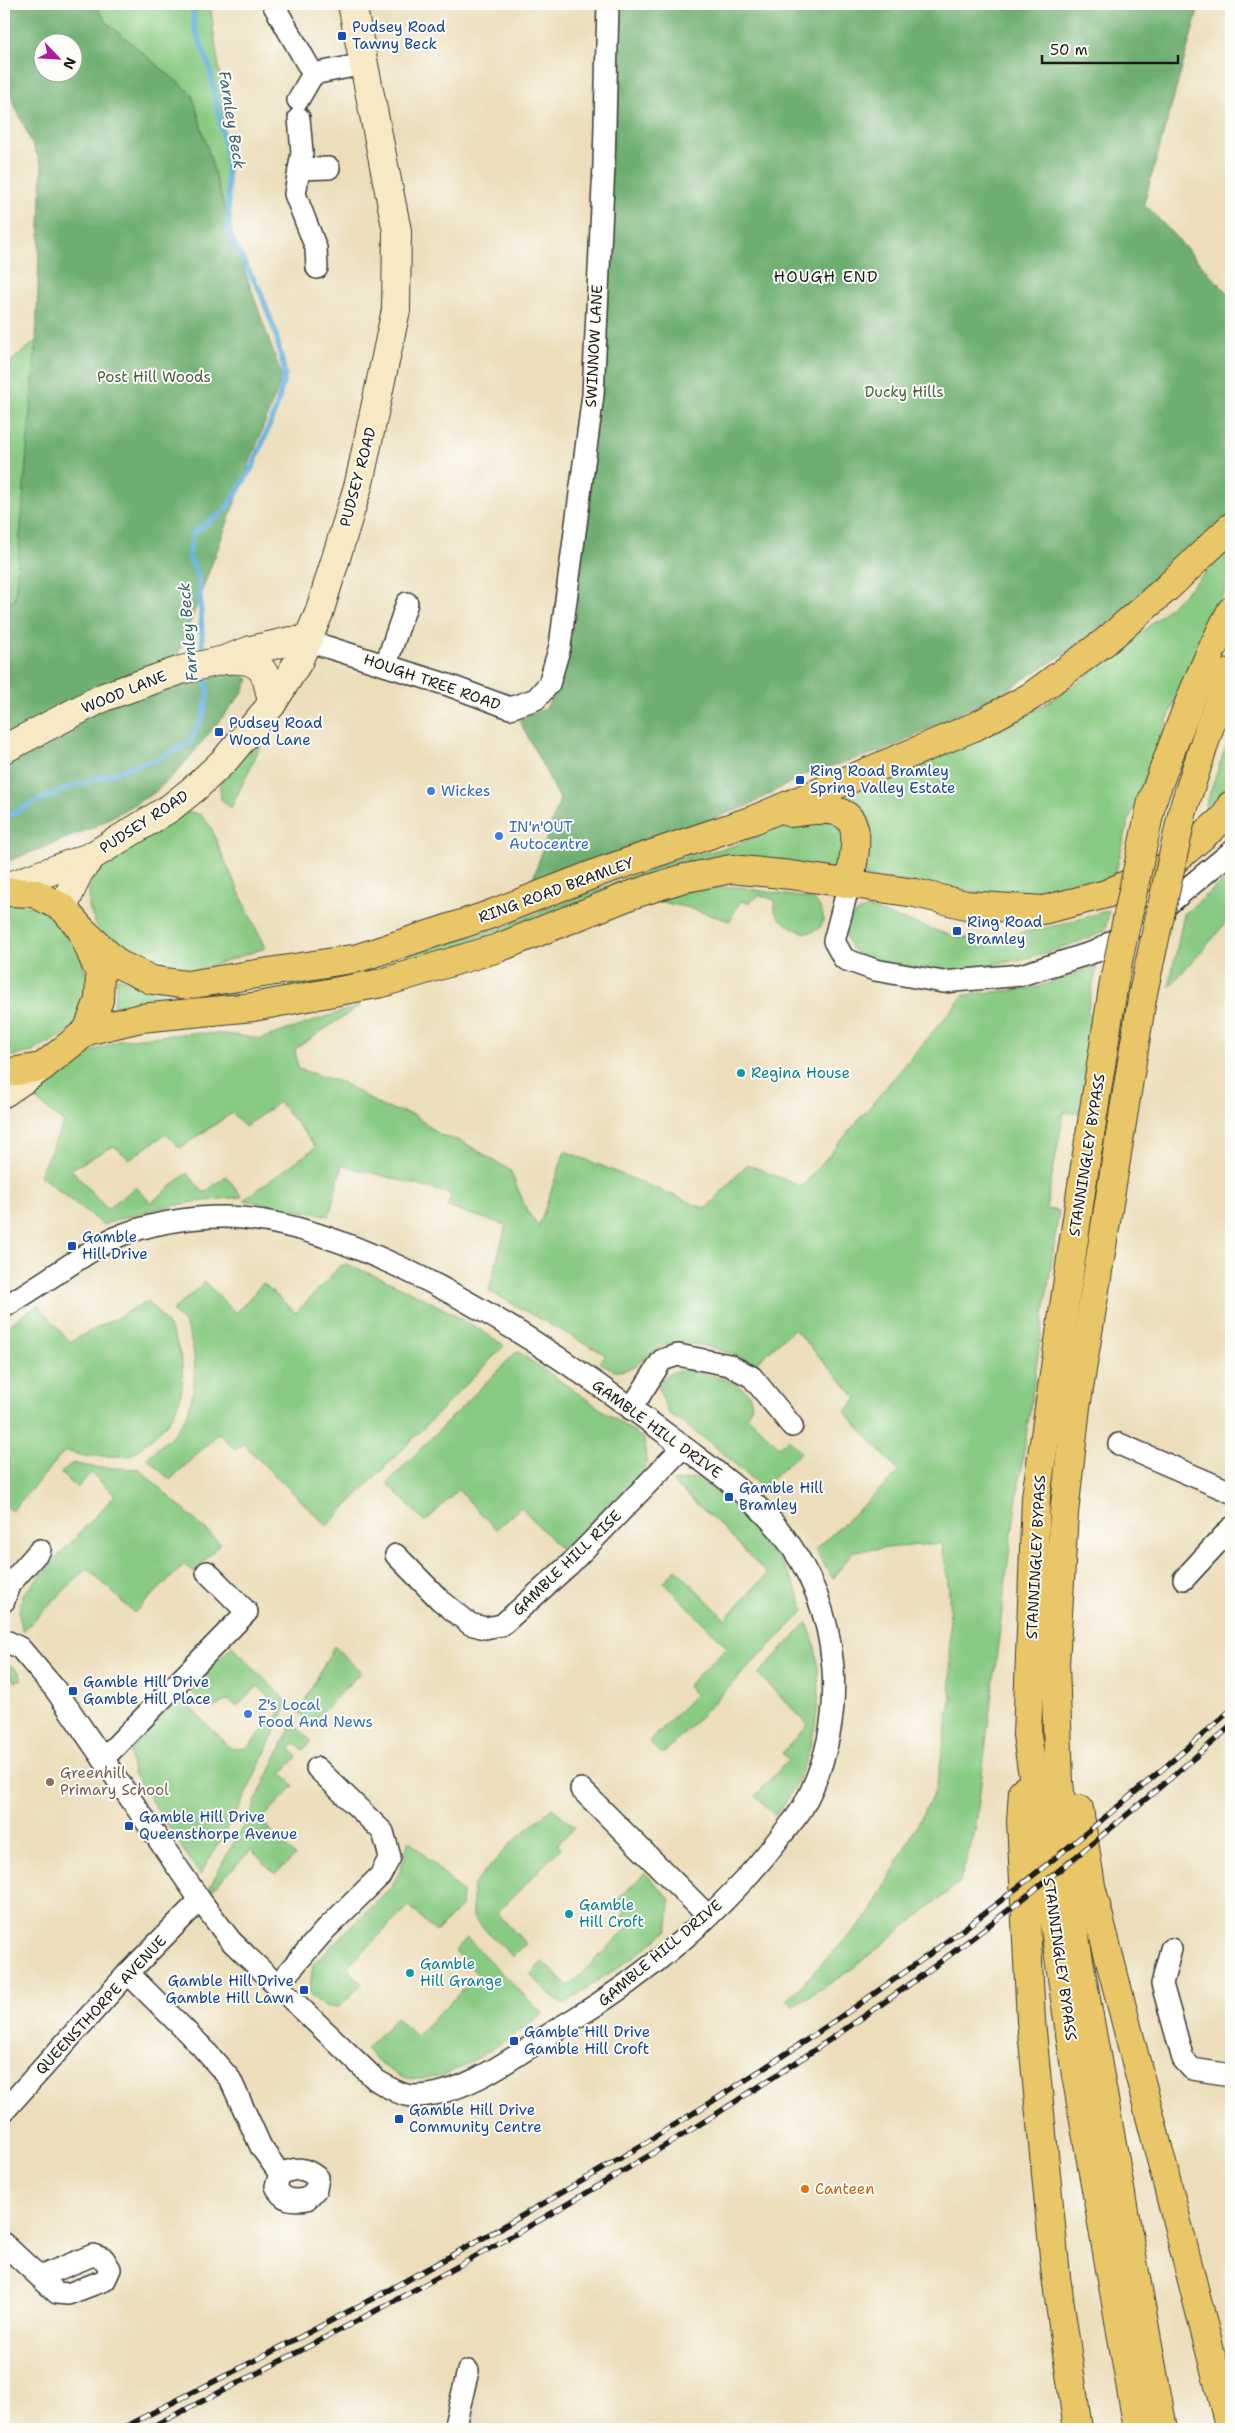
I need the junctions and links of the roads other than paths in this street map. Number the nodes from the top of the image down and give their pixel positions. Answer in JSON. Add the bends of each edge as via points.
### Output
{"nodes":[{"id":1,"x":273,"y":4,"type":"edge"},
{"id":2,"x":352,"y":4,"type":"edge"},
{"id":3,"x":608,"y":4,"type":"edge"},
{"id":4,"x":364,"y":64,"type":"junction"},
{"id":5,"x":312,"y":74,"type":"junction"},
{"id":6,"x":329,"y":168,"type":"dead end"},
{"id":7,"x":299,"y":169,"type":"junction"},
{"id":8,"x":317,"y":268,"type":"dead end"},
{"id":9,"x":1231,"y":527,"type":"edge"},
{"id":10,"x":407,"y":603,"type":"dead end"},
{"id":11,"x":1231,"y":610,"type":"edge"},
{"id":12,"x":308,"y":641,"type":"junction"},
{"id":13,"x":224,"y":660,"type":"junction"},
{"id":14,"x":386,"y":664,"type":"junction"},
{"id":15,"x":1231,"y":672,"type":"edge"},
{"id":16,"x":549,"y":684,"type":"joint"},
{"id":17,"x":272,"y":704,"type":"junction"},
{"id":18,"x":4,"y":749,"type":"edge"},
{"id":19,"x":1231,"y":805,"type":"edge"},
{"id":20,"x":752,"y":820,"type":"junction"},
{"id":21,"x":1231,"y":852,"type":"edge"},
{"id":22,"x":92,"y":856,"type":"junction"},
{"id":23,"x":849,"y":884,"type":"junction"},
{"id":24,"x":4,"y":888,"type":"edge"},
{"id":25,"x":4,"y":892,"type":"edge"},
{"id":26,"x":63,"y":908,"type":"junction"},
{"id":27,"x":82,"y":929,"type":"junction"},
{"id":28,"x":87,"y":1031,"type":"junction"},
{"id":29,"x":42,"y":1067,"type":"junction"},
{"id":30,"x":4,"y":1074,"type":"edge"},
{"id":31,"x":4,"y":1093,"type":"edge"},
{"id":32,"x":4,"y":1307,"type":"edge"},
{"id":33,"x":631,"y":1408,"type":"junction"},
{"id":34,"x":792,"y":1426,"type":"dead end"},
{"id":35,"x":1120,"y":1444,"type":"dead end"},
{"id":36,"x":683,"y":1447,"type":"junction"},
{"id":37,"x":1231,"y":1492,"type":"edge"},
{"id":38,"x":1231,"y":1528,"type":"edge"},
{"id":39,"x":40,"y":1550,"type":"dead end"},
{"id":40,"x":396,"y":1555,"type":"dead end"},
{"id":41,"x":207,"y":1572,"type":"dead end"},
{"id":42,"x":1184,"y":1579,"type":"dead end"},
{"id":43,"x":4,"y":1601,"type":"edge"},
{"id":44,"x":4,"y":1640,"type":"edge"},
{"id":45,"x":1055,"y":1664,"type":"junction"},
{"id":46,"x":1027,"y":1735,"type":"junction"},
{"id":47,"x":103,"y":1759,"type":"junction"},
{"id":48,"x":317,"y":1768,"type":"dead end"},
{"id":49,"x":581,"y":1789,"type":"dead end"},
{"id":50,"x":200,"y":1900,"type":"junction"},
{"id":51,"x":708,"y":1916,"type":"junction"},
{"id":52,"x":1171,"y":1949,"type":"dead end"},
{"id":53,"x":128,"y":1972,"type":"junction"},
{"id":54,"x":277,"y":1985,"type":"junction"},
{"id":55,"x":1231,"y":2075,"type":"edge"},
{"id":56,"x":4,"y":2111,"type":"edge"},
{"id":57,"x":280,"y":2174,"type":"dead end"},
{"id":58,"x":4,"y":2244,"type":"edge"},
{"id":59,"x":45,"y":2280,"type":"dead end"},
{"id":60,"x":468,"y":2371,"type":"dead end"},
{"id":61,"x":454,"y":2429,"type":"edge"},
{"id":62,"x":1078,"y":2429,"type":"edge"},
{"id":63,"x":1138,"y":2429,"type":"edge"},
{"id":64,"x":1163,"y":2429,"type":"edge"},
{"id":65,"x":1230,"y":2429,"type":"edge"}],
"edges":[{"from":1,"to":5,"type":"street"},
{"from":2,"to":4,"type":"main road","name":"PUDSEY ROAD"},
{"from":3,"to":16,"type":"street","name":"SWINNOW LANE","via":[[593,395],[560,646]]},
{"from":4,"to":5,"type":"street"},
{"from":4,"to":12,"type":"main road","name":"PUDSEY ROAD","via":[[397,231],[396,310],[359,483]]},
{"from":5,"to":7,"type":"street","via":[[298,109],[302,152]]},
{"from":6,"to":7,"type":"street"},
{"from":7,"to":8,"type":"street","via":[[295,194],[316,248]]},
{"from":9,"to":20,"type":"main road","name":"RING ROAD BRAMLEY","via":[[1106,641],[1030,697],[976,726]]},
{"from":10,"to":14,"type":"street"},
{"from":11,"to":46,"type":"main road","name":"STANNINGLEY BYPASS","bridge":true,"via":[[1185,712],[1152,802],[1116,976],[1078,1207],[1036,1497]]},
{"from":12,"to":13,"type":"main road","name":"WOOD LANE","via":[[291,641],[251,650]]},
{"from":12,"to":14,"type":"street","name":"HOUGH TREE ROAD"},
{"from":12,"to":17,"type":"main road","name":"PUDSEY ROAD"},
{"from":13,"to":17,"type":"main road","via":[[241,659],[258,664],[265,672]]},
{"from":13,"to":18,"type":"main road","name":"WOOD LANE","via":[[181,670],[104,697]]},
{"from":14,"to":16,"type":"street","name":"HOUGH TREE ROAD","via":[[510,708],[536,699]]},
{"from":15,"to":45,"type":"main road","name":"STANNINGLEY BYPASS","bridge":true,"via":[[1183,810],[1143,993],[1076,1407],[1064,1514]]},
{"from":17,"to":22,"type":"main road","name":"PUDSEY ROAD","via":[[224,761],[195,788],[170,808]]},
{"from":19,"to":23,"type":"main road","name":"RING ROAD BRAMLEY","via":[[1225,817],[1168,866],[1106,894],[1043,910],[966,905],[915,893]]},
{"from":20,"to":23,"type":"main road","via":[[820,808],[838,810],[851,820],[857,836]]},
{"from":20,"to":27,"type":"main road","name":"RING ROAD BRAMLEY","via":[[602,871],[477,919],[358,958],[187,985],[152,980],[118,964]]},
{"from":21,"to":23,"type":"street","via":[[1161,910],[1097,951],[1021,975],[943,982],[875,970],[844,958],[834,941]]},
{"from":22,"to":24,"type":"main road","name":"PUDSEY ROAD"},
{"from":22,"to":26,"type":"main road","name":"PUDSEY ROAD","via":[[79,872]]},
{"from":23,"to":28,"type":"main road","name":"RING ROAD BRAMLEY","via":[[730,869],[681,879],[498,948],[382,983],[253,1008],[142,1018]]},
{"from":25,"to":26,"type":"main road","via":[[34,893]]},
{"from":26,"to":27,"type":"main road","name":"RING ROAD BRAMLEY"},
{"from":27,"to":28,"type":"main road","via":[[100,974],[99,1000]]},
{"from":28,"to":29,"type":"main road"},
{"from":29,"to":30,"type":"main road"},
{"from":29,"to":31,"type":"main road"},
{"from":32,"to":33,"type":"street","name":"GAMBLE HILL DRIVE","via":[[109,1240],[140,1228],[224,1217],[283,1225],[332,1240],[414,1274],[524,1335]]},
{"from":33,"to":34,"type":"street","via":[[662,1360],[678,1355],[729,1365],[752,1377]]},
{"from":33,"to":36,"type":"street","name":"GAMBLE HILL DRIVE"},
{"from":35,"to":37,"type":"street"},
{"from":36,"to":40,"type":"street","name":"GAMBLE HILL RISE","via":[[570,1564],[502,1625],[485,1628],[470,1624],[440,1600]]},
{"from":36,"to":51,"type":"street","name":"GAMBLE HILL DRIVE","via":[[740,1490],[779,1530],[804,1567],[820,1602],[831,1640],[835,1687],[830,1734],[801,1810],[756,1868]]},
{"from":38,"to":42,"type":"street"},
{"from":39,"to":43,"type":"street","via":[[9,1585]]},
{"from":41,"to":47,"type":"street","via":[[247,1612]]},
{"from":44,"to":47,"type":"street","name":"GAMBLE HILL DRIVE","via":[[20,1648],[54,1689]]},
{"from":45,"to":64,"type":"main road","name":"STANNINGLEY BYPASS","via":[[1059,1782],[1074,1932]]},
{"from":45,"to":65,"type":"main road","via":[[1091,1886]]},
{"from":46,"to":62,"type":"main road","via":[[1021,1821],[1031,2021],[1056,2278]]},
{"from":46,"to":63,"type":"main road","name":"STANNINGLEY BYPASS","via":[[1076,2074]]},
{"from":47,"to":50,"type":"street","name":"GAMBLE HILL DRIVE"},
{"from":48,"to":54,"type":"street","via":[[383,1832],[390,1857],[380,1876],[325,1930]]},
{"from":49,"to":51,"type":"street"},
{"from":50,"to":53,"type":"street","name":"QUEENSTHORPE AVENUE"},
{"from":50,"to":54,"type":"street","name":"GAMBLE HILL DRIVE","via":[[232,1941]]},
{"from":51,"to":54,"type":"street","name":"GAMBLE HILL DRIVE","via":[[594,2008],[506,2062],[454,2090],[413,2097],[396,2092],[376,2080]]},
{"from":52,"to":55,"type":"street","via":[[1162,1984],[1183,2059],[1192,2070]]},
{"from":53,"to":56,"type":"street","name":"QUEENSTHORPE AVENUE"},
{"from":53,"to":57,"type":"street","via":[[230,2079],[261,2147]]},
{"from":58,"to":59,"type":"street"},
{"from":60,"to":61,"type":"street"}]}
